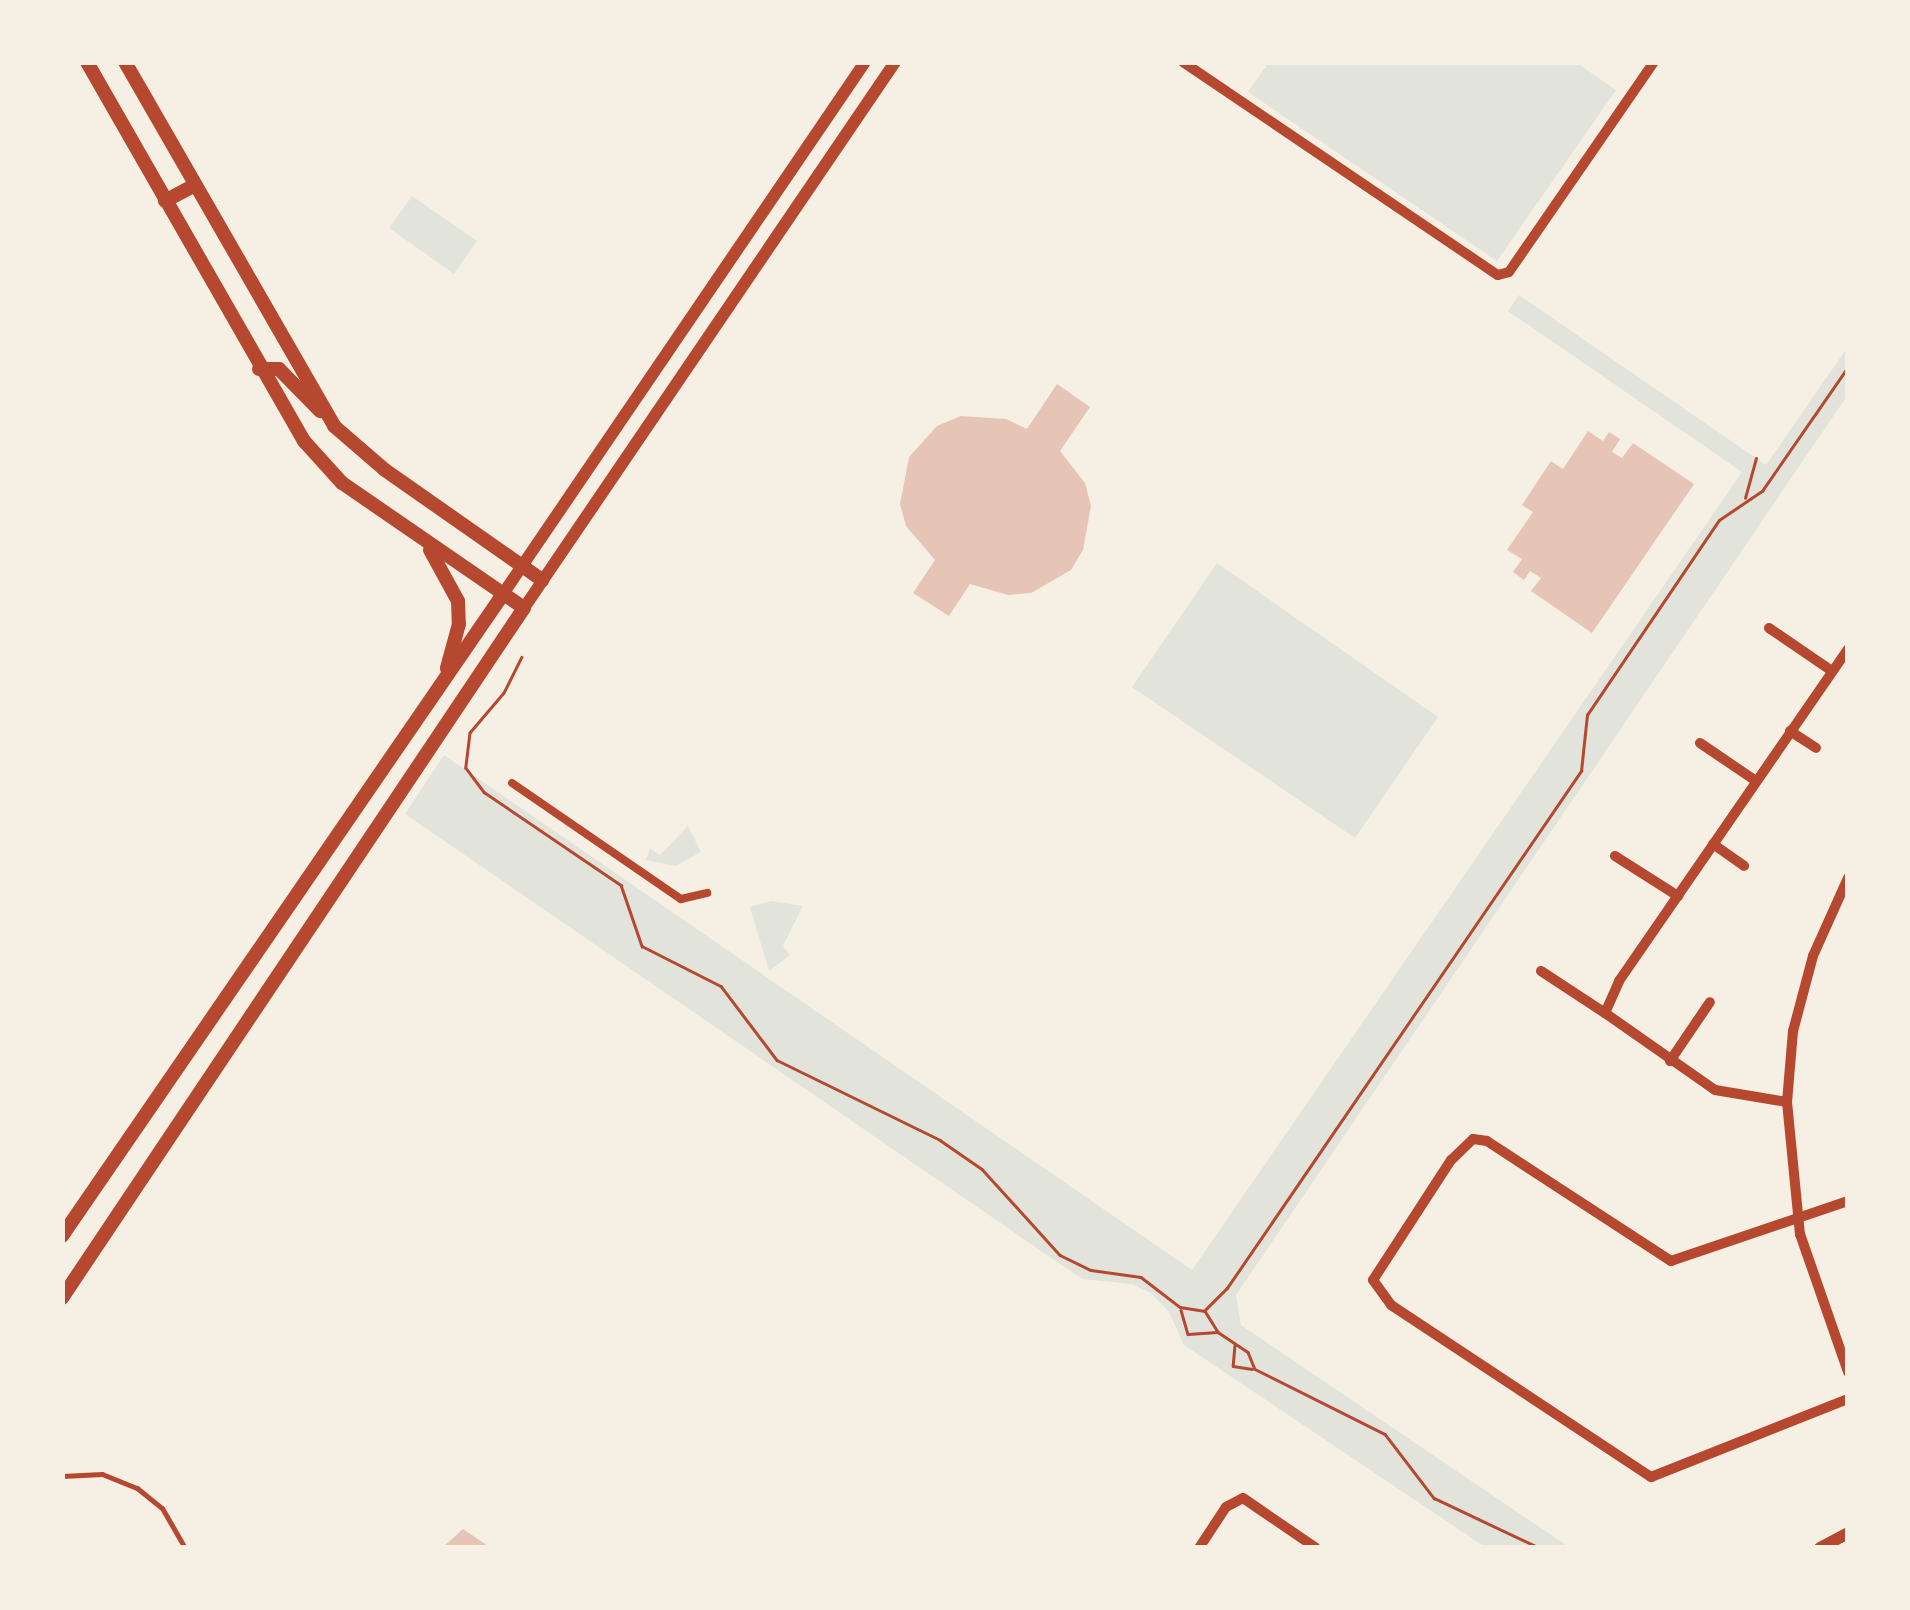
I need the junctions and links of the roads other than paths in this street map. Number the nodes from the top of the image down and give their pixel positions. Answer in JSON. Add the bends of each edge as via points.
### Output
{"nodes":[{"id":1,"x":87,"y":62,"type":"edge"},
{"id":2,"x":125,"y":62,"type":"edge"},
{"id":3,"x":865,"y":62,"type":"edge"},
{"id":4,"x":895,"y":62,"type":"edge"},
{"id":5,"x":1183,"y":62,"type":"edge"},
{"id":6,"x":1654,"y":62,"type":"edge"},
{"id":7,"x":195,"y":185,"type":"junction"},
{"id":8,"x":165,"y":201,"type":"junction"},
{"id":9,"x":259,"y":369,"type":"junction"},
{"id":10,"x":325,"y":414,"type":"junction"},
{"id":11,"x":424,"y":541,"type":"junction"},
{"id":12,"x":522,"y":567,"type":"junction"},
{"id":13,"x":542,"y":580,"type":"junction"},
{"id":14,"x":503,"y":594,"type":"junction"},
{"id":15,"x":524,"y":608,"type":"junction"},
{"id":16,"x":1769,"y":628,"type":"dead end"},
{"id":17,"x":1848,"y":649,"type":"edge"},
{"id":18,"x":1832,"y":671,"type":"junction"},
{"id":19,"x":442,"y":685,"type":"junction"},
{"id":20,"x":1790,"y":731,"type":"junction"},
{"id":21,"x":1700,"y":743,"type":"dead end"},
{"id":22,"x":1816,"y":748,"type":"dead end"},
{"id":23,"x":1756,"y":780,"type":"junction"},
{"id":24,"x":512,"y":783,"type":"dead end"},
{"id":25,"x":348,"y":817,"type":"junction"},
{"id":26,"x":372,"y":833,"type":"junction"},
{"id":27,"x":1713,"y":844,"type":"junction"},
{"id":28,"x":1615,"y":856,"type":"dead end"},
{"id":29,"x":1744,"y":866,"type":"dead end"},
{"id":30,"x":1845,"y":886,"type":"edge"},
{"id":31,"x":707,"y":893,"type":"dead end"},
{"id":32,"x":1678,"y":896,"type":"junction"},
{"id":33,"x":1542,"y":971,"type":"dead end"},
{"id":34,"x":1710,"y":1002,"type":"dead end"},
{"id":35,"x":1606,"y":1013,"type":"junction"},
{"id":36,"x":1670,"y":1060,"type":"junction"},
{"id":37,"x":1787,"y":1102,"type":"junction"},
{"id":38,"x":1848,"y":1201,"type":"edge"},
{"id":39,"x":1797,"y":1220,"type":"junction"},
{"id":40,"x":62,"y":1236,"type":"edge"},
{"id":41,"x":62,"y":1298,"type":"edge"},
{"id":42,"x":1848,"y":1372,"type":"edge"},
{"id":43,"x":1848,"y":1398,"type":"edge"},
{"id":44,"x":62,"y":1476,"type":"edge"},
{"id":45,"x":1848,"y":1533,"type":"edge"},
{"id":46,"x":185,"y":1548,"type":"edge"},
{"id":47,"x":1199,"y":1548,"type":"edge"},
{"id":48,"x":1316,"y":1548,"type":"edge"},
{"id":49,"x":1820,"y":1548,"type":"edge"}],
"edges":[{"from":1,"to":8,"type":"main road"},
{"from":2,"to":7,"type":"main road"},
{"from":3,"to":12,"type":"street"},
{"from":4,"to":13,"type":"street"},
{"from":5,"to":6,"type":"street","via":[[1498,274],[1509,272]]},
{"from":7,"to":8,"type":"main road"},
{"from":7,"to":10,"type":"main road"},
{"from":8,"to":9,"type":"main road"},
{"from":9,"to":10,"type":"main road","via":[[279,369]]},
{"from":9,"to":11,"type":"main road","via":[[304,441],[342,483]]},
{"from":10,"to":12,"type":"main road","via":[[359,451]]},
{"from":11,"to":14,"type":"main road"},
{"from":11,"to":19,"type":"main road","via":[[458,602],[460,624]]},
{"from":12,"to":13,"type":"main road"},
{"from":12,"to":14,"type":"street"},
{"from":13,"to":15,"type":"street"},
{"from":14,"to":15,"type":"main road"},
{"from":14,"to":19,"type":"main road"},
{"from":15,"to":26,"type":"main road"},
{"from":16,"to":18,"type":"street"},
{"from":17,"to":18,"type":"street"},
{"from":18,"to":20,"type":"street"},
{"from":19,"to":25,"type":"main road"},
{"from":20,"to":22,"type":"street"},
{"from":20,"to":23,"type":"street"},
{"from":21,"to":23,"type":"street"},
{"from":23,"to":27,"type":"street"},
{"from":24,"to":31,"type":"street","via":[[681,899]]},
{"from":25,"to":26,"type":"main road"},
{"from":25,"to":40,"type":"main road"},
{"from":26,"to":41,"type":"main road"},
{"from":27,"to":29,"type":"street"},
{"from":27,"to":32,"type":"street"},
{"from":28,"to":32,"type":"street"},
{"from":30,"to":37,"type":"street","via":[[1813,956],[1793,1031]]},
{"from":32,"to":35,"type":"street"},
{"from":33,"to":35,"type":"street"},
{"from":34,"to":36,"type":"street"},
{"from":35,"to":36,"type":"street"},
{"from":36,"to":37,"type":"street","via":[[1715,1090]]},
{"from":37,"to":39,"type":"street"},
{"from":38,"to":39,"type":"street"},
{"from":39,"to":42,"type":"street"},
{"from":39,"to":43,"type":"street","via":[[1671,1261],[1487,1141],[1473,1139],[1451,1160],[1373,1280],[1384,1300],[1651,1476]]},
{"from":44,"to":46,"type":"lane","via":[[102,1474],[137,1488],[162,1508]]},
{"from":45,"to":49,"type":"street"},
{"from":47,"to":48,"type":"street","via":[[1243,1498]]}]}
